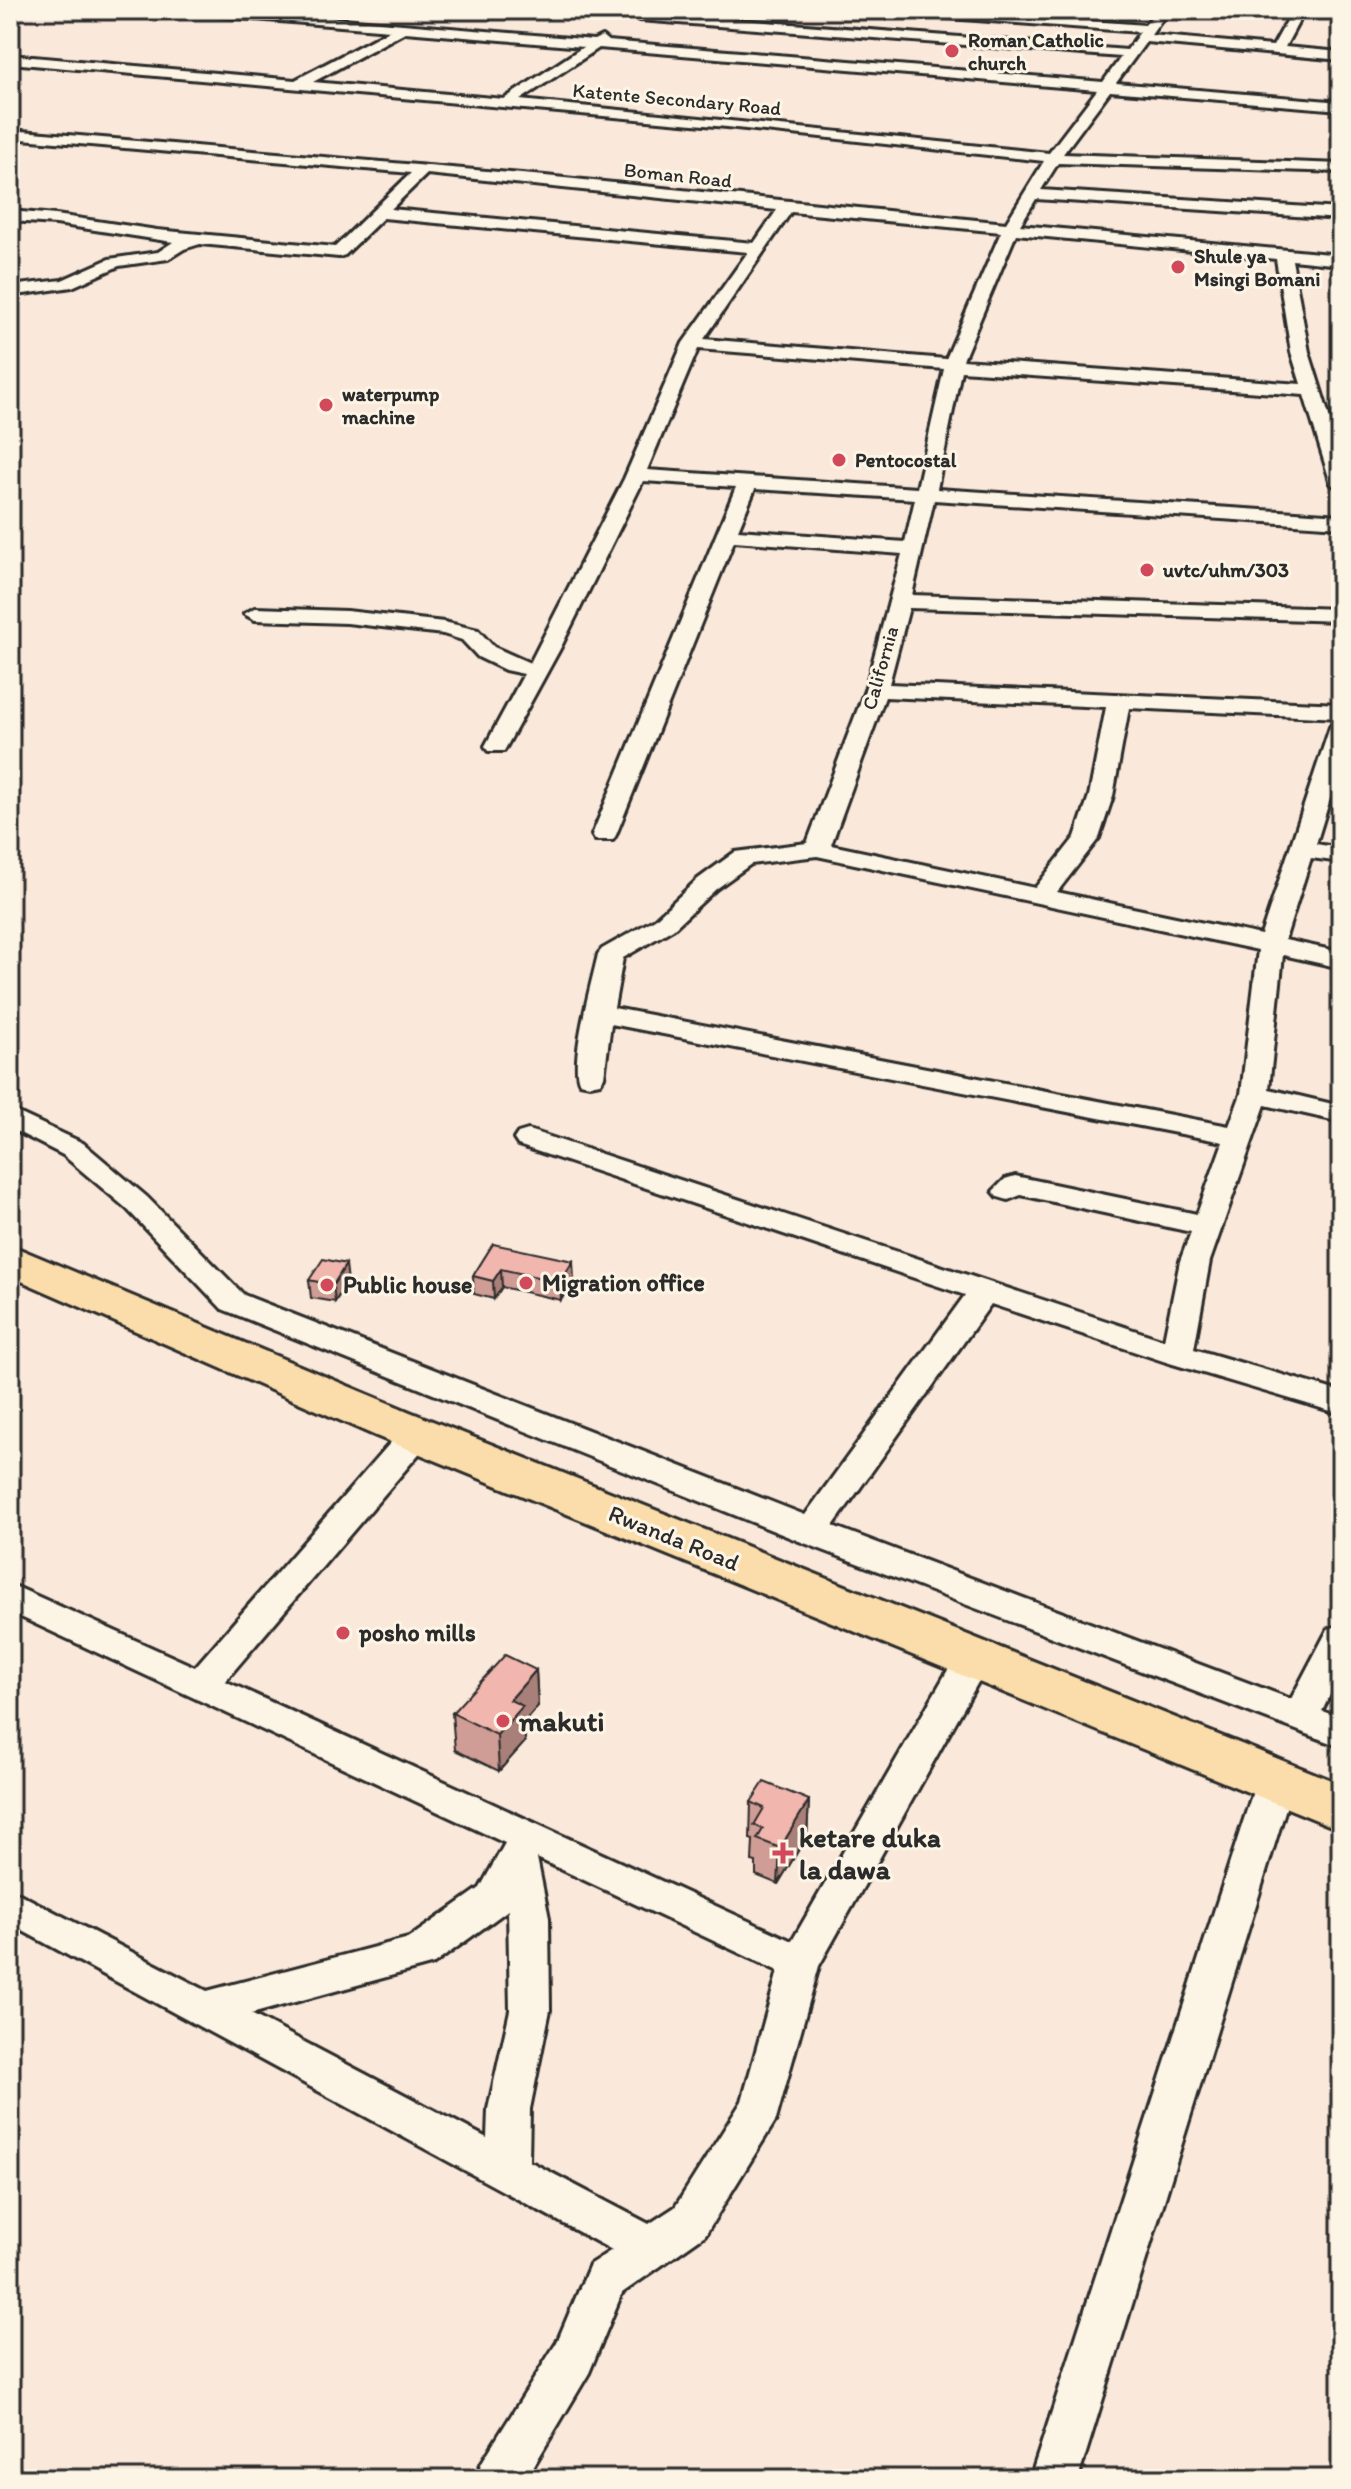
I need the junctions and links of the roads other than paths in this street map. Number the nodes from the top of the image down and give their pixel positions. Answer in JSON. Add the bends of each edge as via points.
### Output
{"nodes":[{"id":1,"x":192,"y":10,"type":"edge"},
{"id":2,"x":894,"y":10,"type":"edge"},
{"id":3,"x":1163,"y":10,"type":"edge"},
{"id":4,"x":1299,"y":10,"type":"edge"},
{"id":5,"x":633,"y":20,"type":"edge"},
{"id":6,"x":404,"y":27,"type":"junction"},
{"id":7,"x":594,"y":45,"type":"junction"},
{"id":8,"x":1277,"y":50,"type":"junction"},
{"id":9,"x":1133,"y":52,"type":"junction"},
{"id":10,"x":1341,"y":56,"type":"edge"},
{"id":11,"x":10,"y":59,"type":"edge"},
{"id":12,"x":1237,"y":82,"type":"dead end"},
{"id":13,"x":294,"y":86,"type":"junction"},
{"id":14,"x":1104,"y":88,"type":"junction"},
{"id":15,"x":1341,"y":94,"type":"edge"},
{"id":16,"x":507,"y":103,"type":"junction"},
{"id":17,"x":1341,"y":106,"type":"edge"},
{"id":18,"x":10,"y":134,"type":"edge"},
{"id":19,"x":1053,"y":158,"type":"junction"},
{"id":20,"x":1341,"y":168,"type":"edge"},
{"id":21,"x":423,"y":170,"type":"junction"},
{"id":22,"x":1031,"y":194,"type":"junction"},
{"id":23,"x":787,"y":207,"type":"junction"},
{"id":24,"x":380,"y":213,"type":"junction"},
{"id":25,"x":1341,"y":214,"type":"edge"},
{"id":26,"x":10,"y":216,"type":"edge"},
{"id":27,"x":1010,"y":229,"type":"junction"},
{"id":28,"x":203,"y":241,"type":"junction"},
{"id":29,"x":758,"y":248,"type":"junction"},
{"id":30,"x":1283,"y":254,"type":"junction"},
{"id":31,"x":1341,"y":260,"type":"edge"},
{"id":32,"x":10,"y":291,"type":"edge"},
{"id":33,"x":692,"y":343,"type":"junction"},
{"id":34,"x":953,"y":365,"type":"junction"},
{"id":35,"x":1313,"y":390,"type":"junction"},
{"id":36,"x":636,"y":475,"type":"junction"},
{"id":37,"x":747,"y":484,"type":"junction"},
{"id":38,"x":1341,"y":484,"type":"edge"},
{"id":39,"x":927,"y":492,"type":"junction"},
{"id":40,"x":1341,"y":521,"type":"edge"},
{"id":41,"x":727,"y":535,"type":"junction"},
{"id":42,"x":914,"y":549,"type":"junction"},
{"id":43,"x":900,"y":601,"type":"junction"},
{"id":44,"x":255,"y":614,"type":"dead end"},
{"id":45,"x":1341,"y":615,"type":"edge"},
{"id":46,"x":537,"y":671,"type":"junction"},
{"id":47,"x":876,"y":690,"type":"junction"},
{"id":48,"x":1119,"y":699,"type":"junction"},
{"id":49,"x":1341,"y":711,"type":"edge"},
{"id":50,"x":1341,"y":727,"type":"edge"},
{"id":51,"x":496,"y":746,"type":"dead end"},
{"id":52,"x":604,"y":835,"type":"dead end"},
{"id":53,"x":817,"y":849,"type":"junction"},
{"id":54,"x":1300,"y":849,"type":"junction"},
{"id":55,"x":1341,"y":855,"type":"edge"},
{"id":56,"x":1041,"y":896,"type":"junction"},
{"id":57,"x":1271,"y":945,"type":"junction"},
{"id":58,"x":1341,"y":960,"type":"edge"},
{"id":59,"x":601,"y":1014,"type":"junction"},
{"id":60,"x":590,"y":1077,"type":"dead end"},
{"id":61,"x":1255,"y":1094,"type":"junction"},
{"id":62,"x":1341,"y":1114,"type":"edge"},
{"id":63,"x":10,"y":1117,"type":"edge"},
{"id":64,"x":1240,"y":1137,"type":"junction"},
{"id":65,"x":528,"y":1139,"type":"dead end"},
{"id":66,"x":1008,"y":1191,"type":"dead end"},
{"id":67,"x":1208,"y":1226,"type":"junction"},
{"id":68,"x":10,"y":1259,"type":"edge"},
{"id":69,"x":984,"y":1291,"type":"junction"},
{"id":70,"x":1177,"y":1355,"type":"junction"},
{"id":71,"x":1341,"y":1403,"type":"edge"},
{"id":72,"x":417,"y":1434,"type":"junction"},
{"id":73,"x":811,"y":1532,"type":"junction"},
{"id":74,"x":10,"y":1597,"type":"edge"},
{"id":75,"x":1341,"y":1638,"type":"edge"},
{"id":76,"x":973,"y":1659,"type":"junction"},
{"id":77,"x":201,"y":1685,"type":"junction"},
{"id":78,"x":1300,"y":1717,"type":"junction"},
{"id":79,"x":1341,"y":1733,"type":"edge"},
{"id":80,"x":1275,"y":1782,"type":"junction"},
{"id":81,"x":1341,"y":1808,"type":"edge"},
{"id":82,"x":523,"y":1847,"type":"junction"},
{"id":83,"x":10,"y":1905,"type":"edge"},
{"id":84,"x":800,"y":1963,"type":"junction"},
{"id":85,"x":204,"y":2009,"type":"junction"},
{"id":86,"x":507,"y":2171,"type":"junction"},
{"id":87,"x":651,"y":2248,"type":"junction"},
{"id":88,"x":499,"y":2479,"type":"edge"},
{"id":89,"x":1054,"y":2479,"type":"edge"}],
"edges":[{"from":1,"to":6,"type":"street"},
{"from":2,"to":9,"type":"street"},
{"from":3,"to":9,"type":"street","name":"California"},
{"from":4,"to":8,"type":"street"},
{"from":5,"to":7,"type":"street"},
{"from":5,"to":9,"type":"street"},
{"from":6,"to":7,"type":"street"},
{"from":6,"to":13,"type":"street"},
{"from":7,"to":14,"type":"street"},
{"from":7,"to":16,"type":"street"},
{"from":8,"to":9,"type":"street"},
{"from":8,"to":10,"type":"street"},
{"from":9,"to":14,"type":"street","name":"California"},
{"from":11,"to":13,"type":"street","name":"Katente Secondary Road"},
{"from":12,"to":15,"type":"street"},
{"from":13,"to":16,"type":"street","name":"Katente Secondary Road"},
{"from":14,"to":17,"type":"street"},
{"from":14,"to":19,"type":"street","name":"California"},
{"from":16,"to":19,"type":"street","name":"Katente Secondary Road"},
{"from":18,"to":21,"type":"street","name":"Boman Road"},
{"from":19,"to":20,"type":"street","name":"Katente Secondary Road"},
{"from":19,"to":22,"type":"street","name":"California"},
{"from":21,"to":23,"type":"street","name":"Boman Road"},
{"from":21,"to":24,"type":"street"},
{"from":22,"to":25,"type":"street"},
{"from":22,"to":27,"type":"street","name":"California"},
{"from":23,"to":27,"type":"street","name":"Boman Road"},
{"from":23,"to":29,"type":"street"},
{"from":24,"to":28,"type":"street","via":[[339,252]]},
{"from":24,"to":29,"type":"street"},
{"from":26,"to":28,"type":"street"},
{"from":27,"to":30,"type":"street","name":"Boman Road"},
{"from":27,"to":34,"type":"street","name":"California"},
{"from":28,"to":32,"type":"street","via":[[179,245],[162,256],[115,262],[66,284]]},
{"from":29,"to":33,"type":"street"},
{"from":30,"to":31,"type":"street","name":"Boman Road"},
{"from":30,"to":35,"type":"street","via":[[1300,352]]},
{"from":33,"to":34,"type":"street"},
{"from":33,"to":36,"type":"street"},
{"from":34,"to":35,"type":"street"},
{"from":34,"to":39,"type":"street","name":"California"},
{"from":35,"to":38,"type":"street"},
{"from":36,"to":37,"type":"street"},
{"from":36,"to":46,"type":"street"},
{"from":37,"to":39,"type":"street"},
{"from":37,"to":41,"type":"street"},
{"from":39,"to":40,"type":"street"},
{"from":39,"to":42,"type":"street","name":"California"},
{"from":41,"to":42,"type":"street"},
{"from":41,"to":52,"type":"street"},
{"from":42,"to":43,"type":"street","name":"California"},
{"from":43,"to":45,"type":"street"},
{"from":43,"to":47,"type":"street","name":"California"},
{"from":44,"to":46,"type":"street","via":[[444,628],[470,635],[486,652],[513,665]]},
{"from":46,"to":51,"type":"street"},
{"from":47,"to":48,"type":"street"},
{"from":47,"to":53,"type":"street","name":"California"},
{"from":48,"to":49,"type":"street"},
{"from":48,"to":56,"type":"street","via":[[1101,796],[1087,838]]},
{"from":50,"to":54,"type":"street"},
{"from":53,"to":56,"type":"street"},
{"from":53,"to":59,"type":"street","via":[[744,857],[664,924],[611,954]]},
{"from":54,"to":55,"type":"street"},
{"from":54,"to":57,"type":"street"},
{"from":56,"to":57,"type":"street"},
{"from":57,"to":58,"type":"street"},
{"from":57,"to":61,"type":"street"},
{"from":59,"to":60,"type":"street"},
{"from":59,"to":64,"type":"street"},
{"from":61,"to":62,"type":"street"},
{"from":61,"to":64,"type":"street"},
{"from":63,"to":73,"type":"street","via":[[73,1149],[137,1203],[233,1302]]},
{"from":64,"to":67,"type":"street"},
{"from":65,"to":69,"type":"street"},
{"from":66,"to":67,"type":"street","via":[[1015,1185],[1048,1190]]},
{"from":67,"to":70,"type":"street","via":[[1195,1261]]},
{"from":68,"to":72,"type":"highway","name":"Rwanda Road"},
{"from":69,"to":70,"type":"street"},
{"from":69,"to":73,"type":"street"},
{"from":70,"to":71,"type":"street"},
{"from":72,"to":76,"type":"highway","name":"Rwanda Road"},
{"from":72,"to":77,"type":"street"},
{"from":73,"to":78,"type":"street"},
{"from":74,"to":77,"type":"street"},
{"from":75,"to":78,"type":"street"},
{"from":76,"to":80,"type":"highway","name":"Rwanda Road"},
{"from":76,"to":84,"type":"street"},
{"from":77,"to":82,"type":"street"},
{"from":78,"to":79,"type":"street"},
{"from":80,"to":81,"type":"highway","name":"Rwanda Road"},
{"from":80,"to":89,"type":"street"},
{"from":82,"to":84,"type":"street"},
{"from":82,"to":85,"type":"street","via":[[494,1899],[420,1952]]},
{"from":82,"to":86,"type":"street","via":[[530,2010],[509,2109]]},
{"from":83,"to":85,"type":"street"},
{"from":84,"to":87,"type":"street","via":[[761,2107],[690,2221]]},
{"from":85,"to":86,"type":"street"},
{"from":86,"to":87,"type":"street"},
{"from":87,"to":88,"type":"street","via":[[606,2279],[573,2357]]}]}
